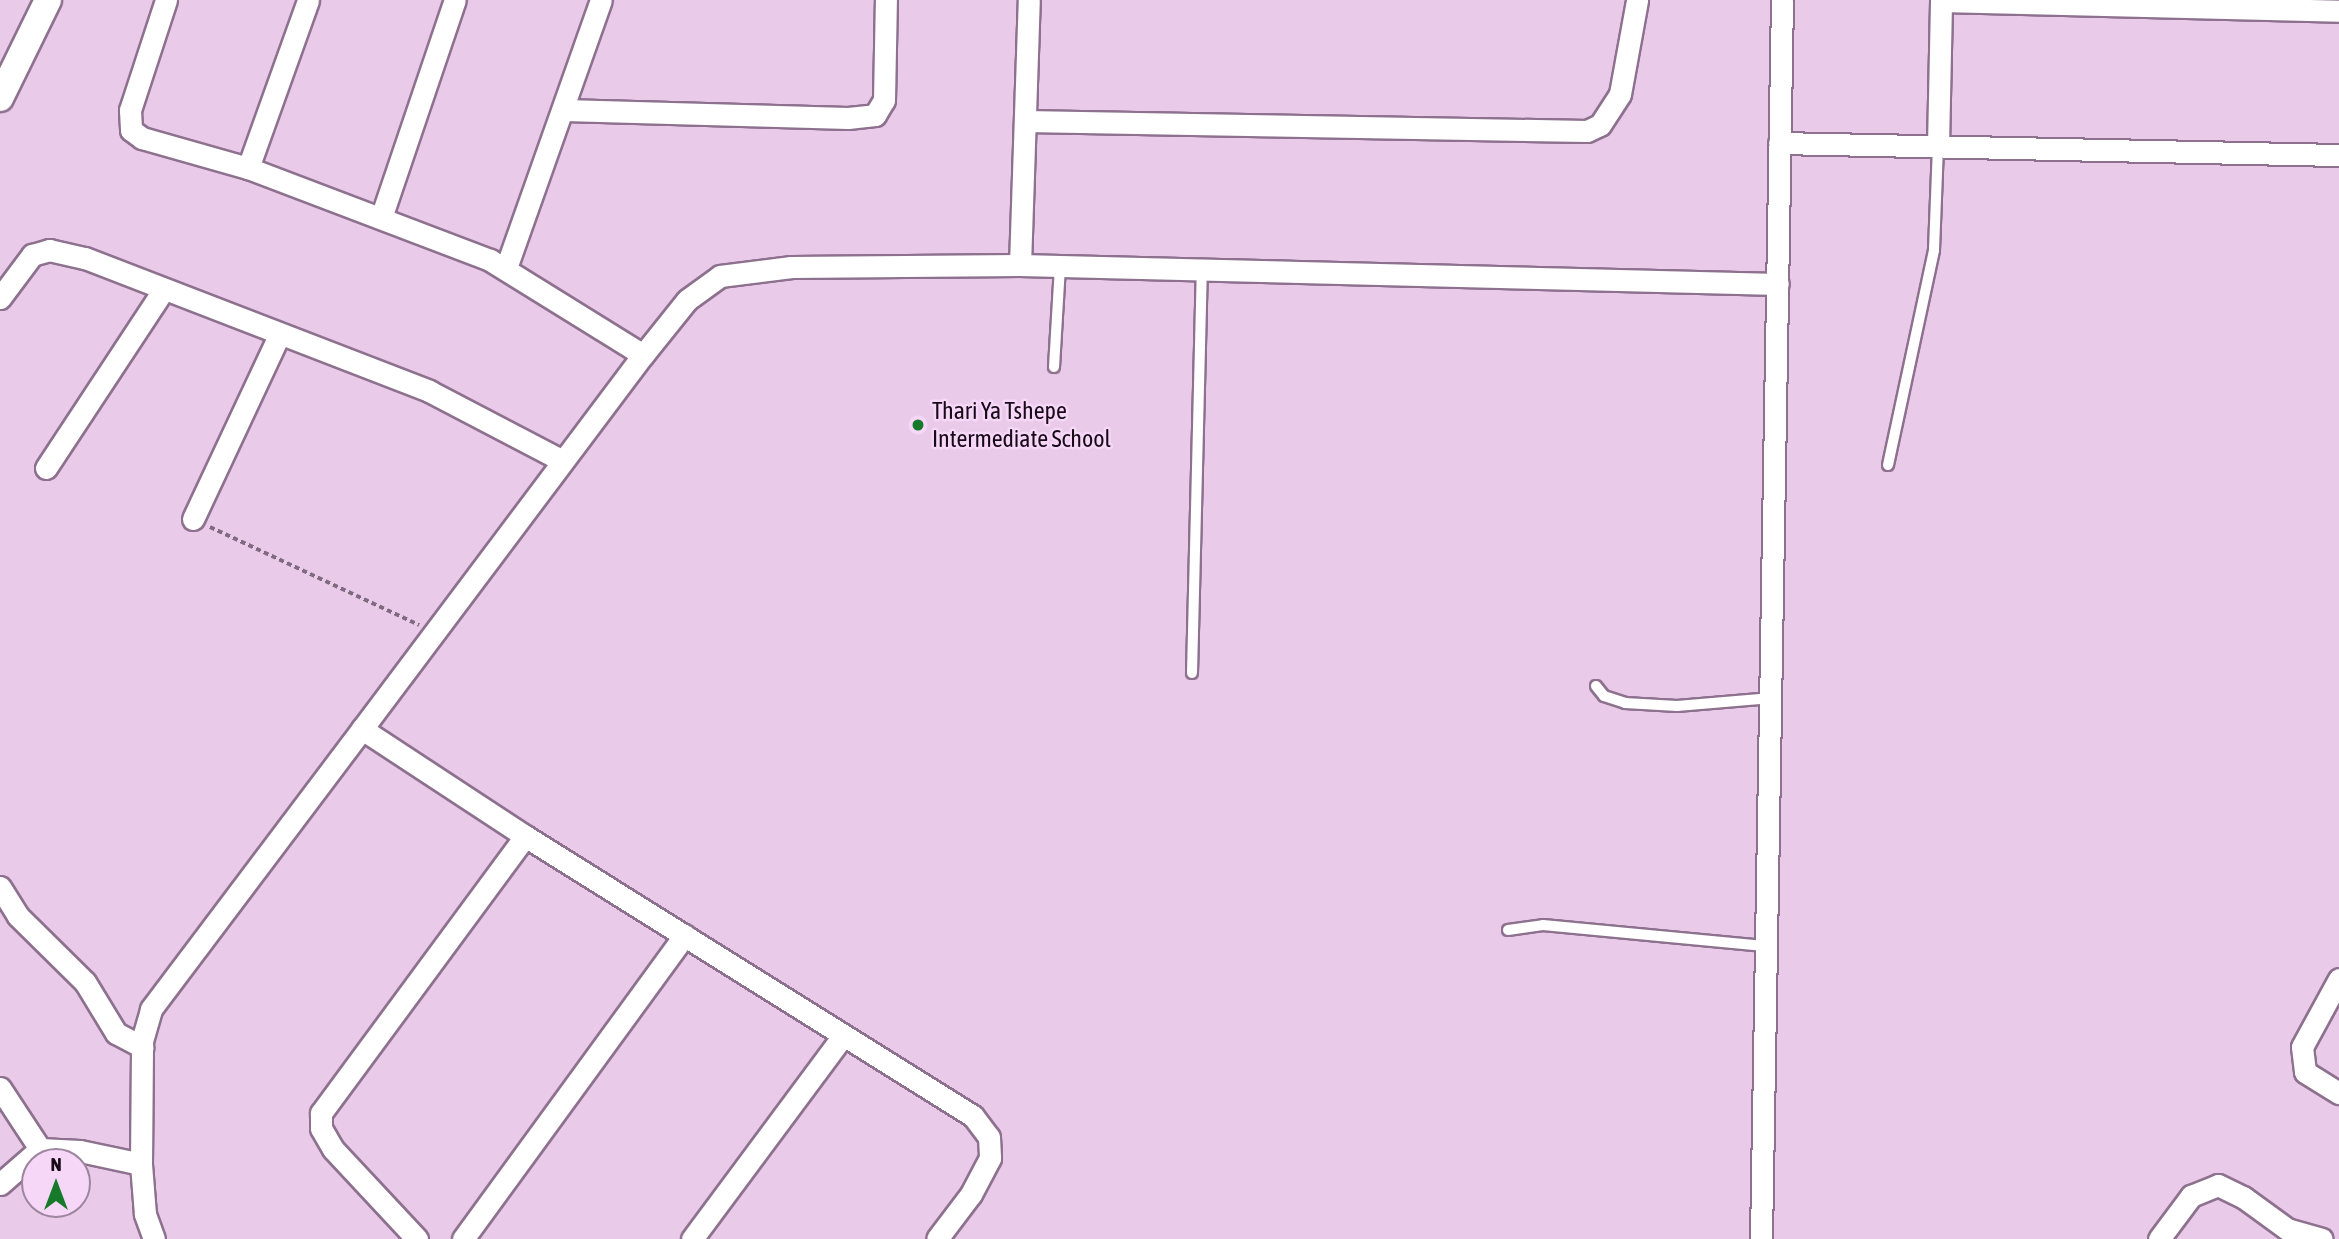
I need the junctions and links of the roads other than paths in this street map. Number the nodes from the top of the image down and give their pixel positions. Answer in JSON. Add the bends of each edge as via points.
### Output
{"nodes":[{"id":1,"x":48,"y":0,"type":"edge"},
{"id":2,"x":166,"y":0,"type":"edge"},
{"id":3,"x":308,"y":0,"type":"edge"},
{"id":4,"x":455,"y":0,"type":"edge"},
{"id":5,"x":601,"y":0,"type":"edge"},
{"id":6,"x":886,"y":0,"type":"edge"},
{"id":7,"x":1029,"y":0,"type":"edge"},
{"id":8,"x":1637,"y":0,"type":"edge"},
{"id":9,"x":1782,"y":0,"type":"edge"},
{"id":10,"x":1941,"y":0,"type":"edge"},
{"id":11,"x":2339,"y":11,"type":"edge"},
{"id":12,"x":0,"y":98,"type":"edge"},
{"id":13,"x":564,"y":110,"type":"junction"},
{"id":14,"x":1025,"y":121,"type":"junction"},
{"id":15,"x":1779,"y":143,"type":"junction"},
{"id":16,"x":1938,"y":146,"type":"junction"},
{"id":17,"x":2339,"y":155,"type":"edge"},
{"id":18,"x":248,"y":167,"type":"junction"},
{"id":19,"x":381,"y":218,"type":"junction"},
{"id":20,"x":1020,"y":265,"type":"junction"},
{"id":21,"x":1060,"y":267,"type":"junction"},
{"id":22,"x":506,"y":268,"type":"junction"},
{"id":23,"x":1202,"y":269,"type":"junction"},
{"id":24,"x":1778,"y":284,"type":"junction"},
{"id":25,"x":164,"y":289,"type":"junction"},
{"id":26,"x":0,"y":298,"type":"edge"},
{"id":27,"x":279,"y":335,"type":"junction"},
{"id":28,"x":643,"y":355,"type":"junction"},
{"id":29,"x":1054,"y":367,"type":"dead end"},
{"id":30,"x":561,"y":460,"type":"junction"},
{"id":31,"x":1888,"y":466,"type":"dead end"},
{"id":32,"x":46,"y":468,"type":"dead end"},
{"id":33,"x":193,"y":519,"type":"road end"},
{"id":34,"x":1192,"y":674,"type":"dead end"},
{"id":35,"x":1597,"y":686,"type":"dead end"},
{"id":36,"x":1773,"y":698,"type":"junction"},
{"id":37,"x":362,"y":729,"type":"junction"},
{"id":38,"x":525,"y":836,"type":"junction"},
{"id":39,"x":0,"y":887,"type":"edge"},
{"id":40,"x":1508,"y":930,"type":"dead end"},
{"id":41,"x":685,"y":935,"type":"junction"},
{"id":42,"x":1767,"y":946,"type":"junction"},
{"id":43,"x":2339,"y":979,"type":"edge"},
{"id":44,"x":843,"y":1036,"type":"junction"},
{"id":45,"x":142,"y":1047,"type":"junction"},
{"id":46,"x":0,"y":1088,"type":"edge"},
{"id":47,"x":2339,"y":1093,"type":"edge"},
{"id":48,"x":39,"y":1148,"type":"edge"},
{"id":49,"x":91,"y":1153,"type":"edge"},
{"id":50,"x":141,"y":1164,"type":"junction"},
{"id":51,"x":21,"y":1166,"type":"edge"},
{"id":52,"x":0,"y":1184,"type":"edge"},
{"id":53,"x":154,"y":1239,"type":"edge"},
{"id":54,"x":417,"y":1239,"type":"edge"},
{"id":55,"x":463,"y":1239,"type":"edge"},
{"id":56,"x":692,"y":1239,"type":"edge"},
{"id":57,"x":937,"y":1239,"type":"edge"},
{"id":58,"x":1760,"y":1239,"type":"edge"},
{"id":59,"x":2159,"y":1239,"type":"edge"},
{"id":60,"x":2322,"y":1239,"type":"edge"}],
"edges":[{"from":1,"to":12,"type":"street"},
{"from":2,"to":18,"type":"street","via":[[130,110],[131,130],[142,138]]},
{"from":3,"to":18,"type":"street"},
{"from":4,"to":19,"type":"street"},
{"from":5,"to":13,"type":"street"},
{"from":6,"to":13,"type":"street","via":[[884,100],[875,115]]},
{"from":7,"to":14,"type":"street"},
{"from":8,"to":14,"type":"street","via":[[1620,94],[1600,125],[1587,131]]},
{"from":9,"to":15,"type":"street"},
{"from":10,"to":11,"type":"street"},
{"from":10,"to":16,"type":"street"},
{"from":13,"to":22,"type":"street"},
{"from":14,"to":20,"type":"street"},
{"from":15,"to":16,"type":"street"},
{"from":15,"to":24,"type":"street"},
{"from":16,"to":17,"type":"street"},
{"from":16,"to":31,"type":"lane","via":[[1934,250]]},
{"from":18,"to":19,"type":"street"},
{"from":19,"to":22,"type":"street"},
{"from":20,"to":21,"type":"street"},
{"from":20,"to":28,"type":"street","via":[[737,271],[704,285]]},
{"from":21,"to":23,"type":"street"},
{"from":21,"to":29,"type":"lane"},
{"from":22,"to":28,"type":"street"},
{"from":23,"to":24,"type":"street"},
{"from":23,"to":34,"type":"lane"},
{"from":24,"to":36,"type":"street"},
{"from":25,"to":26,"type":"street","via":[[85,258],[49,250],[32,255]]},
{"from":25,"to":27,"type":"street"},
{"from":25,"to":32,"type":"street"},
{"from":27,"to":30,"type":"street","via":[[429,391]]},
{"from":27,"to":33,"type":"street"},
{"from":28,"to":30,"type":"street"},
{"from":30,"to":37,"type":"street"},
{"from":35,"to":36,"type":"lane","via":[[1612,701],[1625,704],[1677,706]]},
{"from":36,"to":42,"type":"street"},
{"from":37,"to":38,"type":"street"},
{"from":37,"to":45,"type":"street","via":[[160,993],[145,1025]]},
{"from":38,"to":41,"type":"street"},
{"from":38,"to":54,"type":"street","via":[[321,1113],[321,1128],[333,1149]]},
{"from":39,"to":45,"type":"street","via":[[18,916],[85,982],[116,1033]]},
{"from":40,"to":42,"type":"lane","via":[[1543,925]]},
{"from":41,"to":44,"type":"street"},
{"from":41,"to":55,"type":"street"},
{"from":42,"to":58,"type":"street"},
{"from":43,"to":47,"type":"street","via":[[2302,1047],[2305,1072]]},
{"from":44,"to":56,"type":"street"},
{"from":44,"to":57,"type":"street","via":[[973,1116],[989,1137],[987,1168]]},
{"from":45,"to":50,"type":"street"},
{"from":46,"to":48,"type":"street"},
{"from":49,"to":50,"type":"street"},
{"from":50,"to":53,"type":"street","via":[[145,1214]]},
{"from":51,"to":52,"type":"street"},
{"from":59,"to":60,"type":"street","via":[[2191,1196],[2218,1185],[2244,1197],[2287,1228]]}]}
